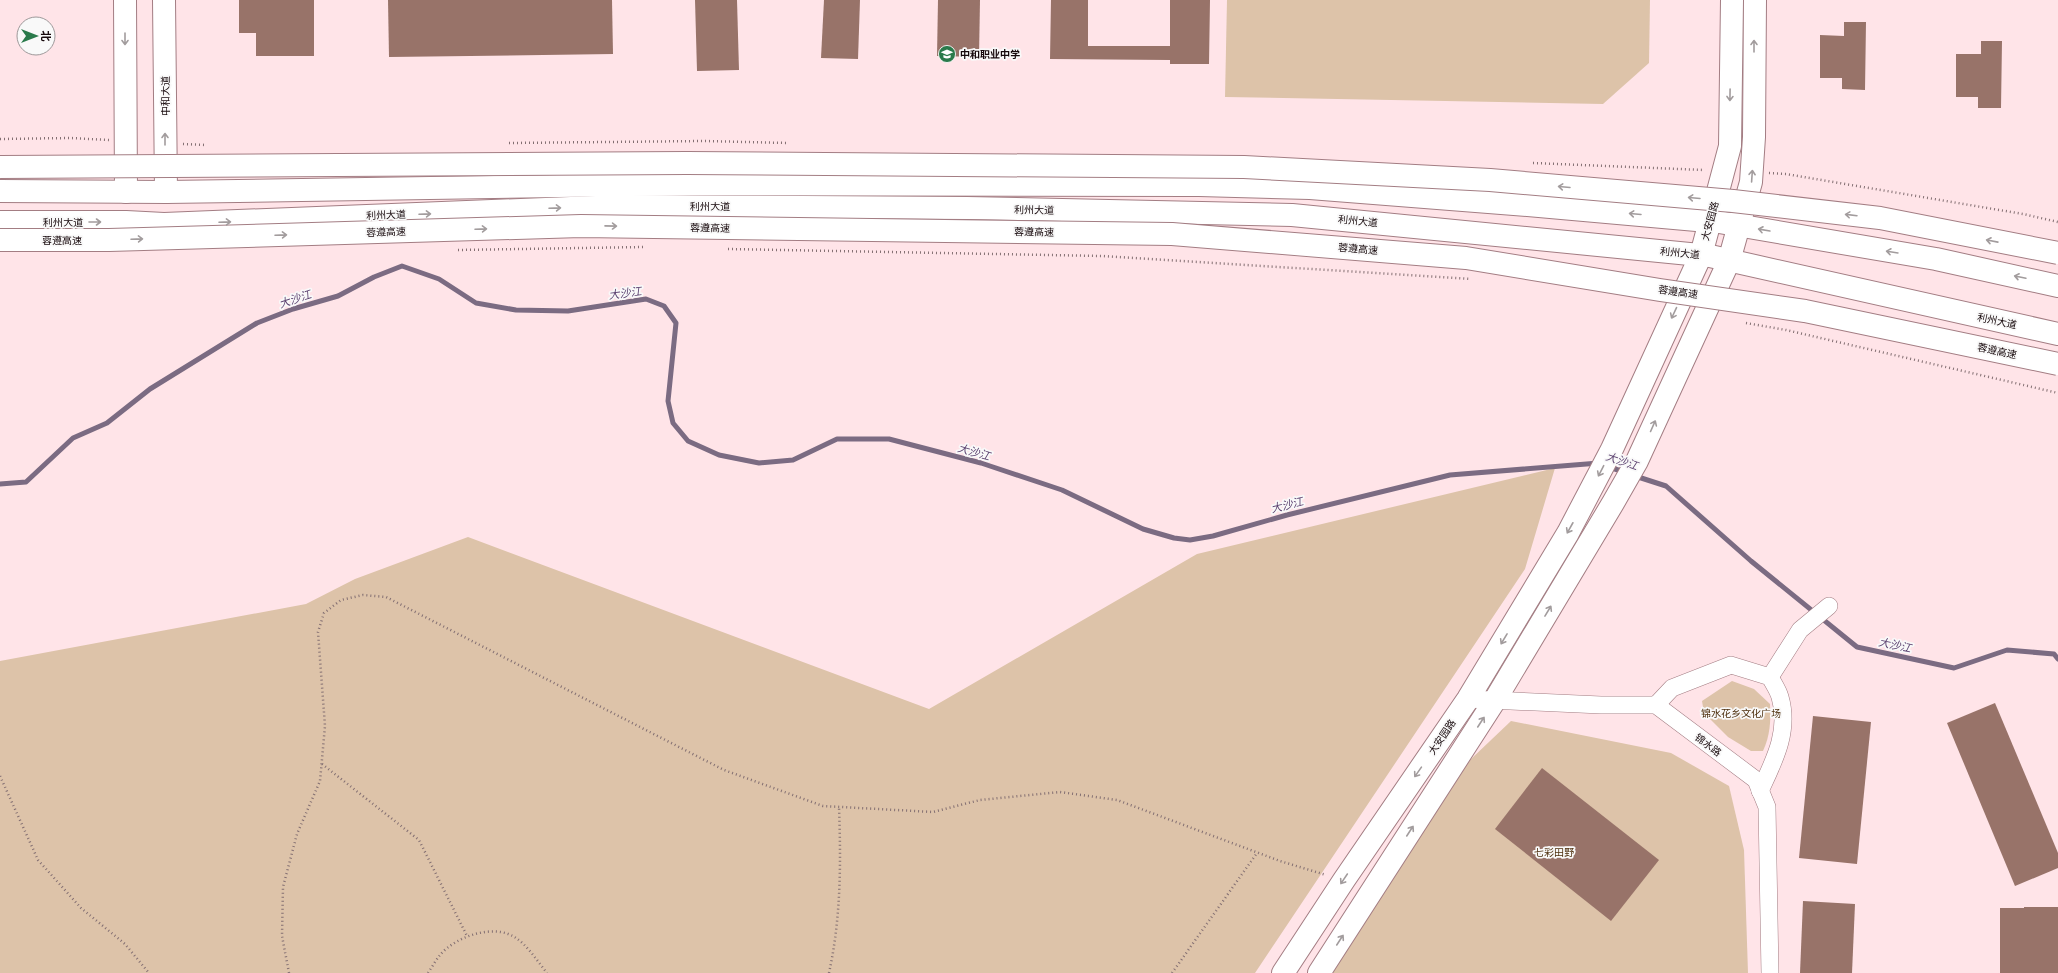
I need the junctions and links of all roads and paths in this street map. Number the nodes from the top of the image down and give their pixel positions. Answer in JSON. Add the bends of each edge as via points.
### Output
{"nodes":[{"id":1,"x":125,"y":0,"type":"edge"},
{"id":2,"x":164,"y":0,"type":"edge"},
{"id":3,"x":1732,"y":0,"type":"edge"},
{"id":4,"x":1755,"y":0,"type":"edge"},
{"id":5,"x":0,"y":167,"type":"edge"},
{"id":6,"x":0,"y":191,"type":"edge"},
{"id":7,"x":126,"y":192,"type":"junction"},
{"id":8,"x":166,"y":192,"type":"junction"},
{"id":9,"x":1710,"y":221,"type":"junction"},
{"id":10,"x":0,"y":222,"type":"edge"},
{"id":11,"x":1739,"y":226,"type":"junction"},
{"id":12,"x":0,"y":240,"type":"edge"},
{"id":13,"x":650,"y":247,"type":"dead end"},
{"id":14,"x":721,"y":248,"type":"dead end"},
{"id":15,"x":451,"y":250,"type":"dead end"},
{"id":16,"x":2058,"y":254,"type":"edge"},
{"id":17,"x":1700,"y":255,"type":"junction"},
{"id":18,"x":1729,"y":261,"type":"junction"},
{"id":19,"x":1477,"y":280,"type":"dead end"},
{"id":20,"x":2058,"y":286,"type":"edge"},
{"id":21,"x":1740,"y":322,"type":"dead end"},
{"id":22,"x":2058,"y":334,"type":"edge"},
{"id":23,"x":2058,"y":364,"type":"edge"},
{"id":24,"x":2058,"y":393,"type":"edge"},
{"id":25,"x":1829,"y":606,"type":"dead end"},
{"id":26,"x":1770,"y":677,"type":"junction"},
{"id":27,"x":1468,"y":699,"type":"junction"},
{"id":28,"x":1495,"y":700,"type":"junction"},
{"id":29,"x":1656,"y":705,"type":"junction"},
{"id":30,"x":321,"y":764,"type":"junction"},
{"id":31,"x":0,"y":776,"type":"edge"},
{"id":32,"x":1760,"y":791,"type":"junction"},
{"id":33,"x":839,"y":807,"type":"junction"},
{"id":34,"x":1257,"y":853,"type":"junction"},
{"id":35,"x":1344,"y":880,"type":"junction"},
{"id":36,"x":467,"y":936,"type":"junction"},
{"id":37,"x":149,"y":973,"type":"edge"},
{"id":38,"x":289,"y":973,"type":"edge"},
{"id":39,"x":428,"y":973,"type":"edge"},
{"id":40,"x":547,"y":973,"type":"edge"},
{"id":41,"x":829,"y":973,"type":"edge"},
{"id":42,"x":1172,"y":973,"type":"edge"},
{"id":43,"x":1284,"y":973,"type":"edge"},
{"id":44,"x":1319,"y":973,"type":"edge"},
{"id":45,"x":1770,"y":973,"type":"edge"}],
"edges":[{"from":1,"to":7,"type":"main road","one_way":true},
{"from":8,"to":2,"type":"main road","name":"中和大道","one_way":true},
{"from":3,"to":9,"type":"main road","name":"大安园路","one_way":true,"via":[[1730,146]]},
{"from":11,"to":4,"type":"main road","one_way":true,"via":[[1751,182],[1754,137]]},
{"from":16,"to":5,"type":"main road","one_way":true,"bridge":true,"via":[[1880,218],[1733,201],[1490,180],[1244,167],[703,163]]},
{"from":6,"to":7,"type":"main road"},
{"from":7,"to":8,"type":"main road"},
{"from":9,"to":8,"type":"main road","one_way":true,"via":[[1310,188],[1199,185],[692,184]]},
{"from":9,"to":11,"type":"main road"},
{"from":9,"to":17,"type":"main road","name":"大安园路"},
{"from":10,"to":17,"type":"main road","name":"利州大道","one_way":true,"via":[[164,224],[621,206],[975,208],[1292,215]]},
{"from":11,"to":18,"type":"main road"},
{"from":20,"to":11,"type":"main road","one_way":true,"via":[[1936,259]]},
{"from":12,"to":23,"type":"main road","name":"蓉遵高速","one_way":true,"bridge":true,"via":[[110,240],[580,226],[1172,234],[1466,258],[1805,311]]},
{"from":13,"to":15,"type":"path"},
{"from":14,"to":19,"type":"path","via":[[1102,256]]},
{"from":17,"to":18,"type":"main road","name":"利州大道"},
{"from":17,"to":27,"type":"main road","name":"大安园路","one_way":true,"via":[[1589,494],[1568,534]]},
{"from":18,"to":22,"type":"main road","name":"利州大道"},
{"from":28,"to":18,"type":"main road","one_way":true,"via":[[1636,461]]},
{"from":21,"to":24,"type":"path","via":[[1786,330]]},
{"from":25,"to":26,"type":"street","via":[[1800,630]]},
{"from":26,"to":29,"type":"street","via":[[1731,665],[1672,688]]},
{"from":26,"to":32,"type":"street","via":[[1780,696],[1783,717],[1780,746]]},
{"from":27,"to":28,"type":"street"},
{"from":27,"to":35,"type":"main road","name":"大安园路","one_way":true},
{"from":28,"to":29,"type":"street"},
{"from":44,"to":28,"type":"main road","one_way":true},
{"from":29,"to":32,"type":"street","name":"锦水路","via":[[1756,780]]},
{"from":30,"to":33,"type":"path","via":[[325,726],[318,632],[324,613],[341,600],[363,595],[386,597],[724,770],[823,806]]},
{"from":30,"to":36,"type":"path","via":[[419,840]]},
{"from":30,"to":38,"type":"path","via":[[320,781],[297,834],[283,887],[282,936]]},
{"from":31,"to":37,"type":"path","via":[[38,860],[81,908],[125,944]]},
{"from":32,"to":45,"type":"street","name":"锦水路","via":[[1767,807]]},
{"from":33,"to":34,"type":"path","via":[[933,812],[980,800],[1060,792],[1117,800]]},
{"from":33,"to":41,"type":"path","via":[[840,890],[836,940]]},
{"from":34,"to":35,"type":"path"},
{"from":34,"to":42,"type":"path"},
{"from":35,"to":43,"type":"main road","name":"大安园路"},
{"from":36,"to":39,"type":"path","via":[[441,954]]},
{"from":36,"to":40,"type":"path","via":[[484,931],[502,932],[516,938]]}]}
